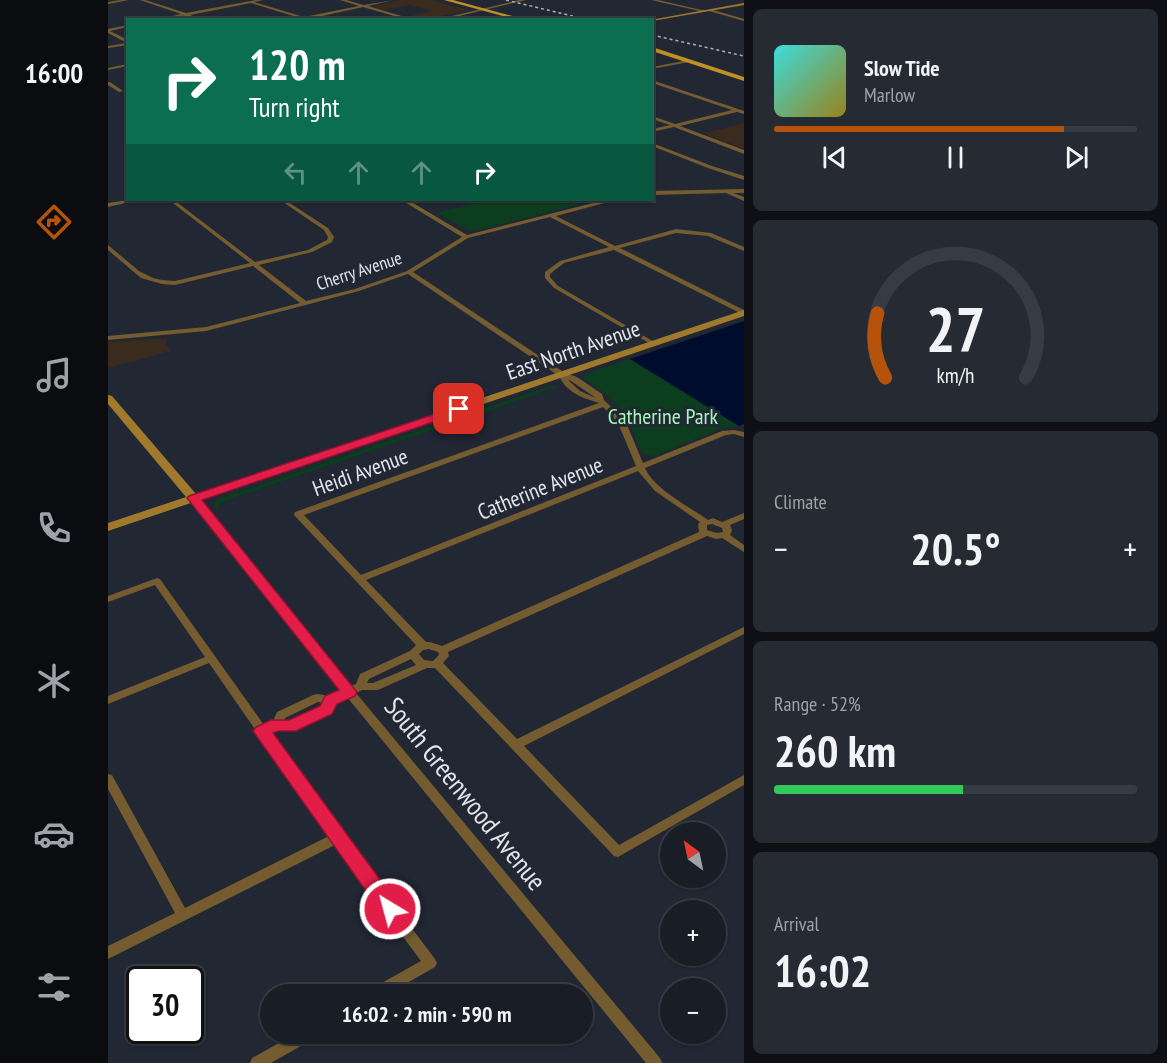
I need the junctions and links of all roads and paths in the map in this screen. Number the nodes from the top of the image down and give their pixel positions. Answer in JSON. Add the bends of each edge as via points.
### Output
{"nodes":[{"id":1,"x":127,"y":0,"type":"edge"},
{"id":2,"x":142,"y":0,"type":"edge"},
{"id":3,"x":242,"y":0,"type":"edge"},
{"id":4,"x":261,"y":0,"type":"edge"},
{"id":5,"x":342,"y":0,"type":"edge"},
{"id":6,"x":392,"y":0,"type":"edge"},
{"id":7,"x":437,"y":0,"type":"edge"},
{"id":8,"x":447,"y":0,"type":"edge"},
{"id":9,"x":525,"y":0,"type":"edge"},
{"id":10,"x":653,"y":0,"type":"edge"},
{"id":11,"x":249,"y":2,"type":"junction"},
{"id":12,"x":108,"y":3,"type":"edge"},
{"id":13,"x":744,"y":4,"type":"edge"},
{"id":14,"x":363,"y":6,"type":"junction"},
{"id":15,"x":481,"y":10,"type":"junction"},
{"id":16,"x":707,"y":11,"type":"junction"},
{"id":17,"x":186,"y":14,"type":"junction"},
{"id":18,"x":166,"y":18,"type":"edge"},
{"id":19,"x":197,"y":18,"type":"edge"},
{"id":20,"x":303,"y":18,"type":"edge"},
{"id":21,"x":310,"y":18,"type":"edge"},
{"id":22,"x":407,"y":18,"type":"edge"},
{"id":23,"x":445,"y":18,"type":"edge"},
{"id":24,"x":507,"y":18,"type":"edge"},
{"id":25,"x":516,"y":18,"type":"edge"},
{"id":26,"x":654,"y":20,"type":"edge"},
{"id":27,"x":744,"y":20,"type":"edge"},
{"id":28,"x":126,"y":28,"type":"edge"},
{"id":29,"x":108,"y":30,"type":"edge"},
{"id":30,"x":126,"y":42,"type":"edge"},
{"id":31,"x":126,"y":43,"type":"edge"},
{"id":32,"x":108,"y":47,"type":"edge"},
{"id":33,"x":654,"y":51,"type":"edge"},
{"id":34,"x":688,"y":61,"type":"junction"},
{"id":35,"x":126,"y":65,"type":"edge"},
{"id":36,"x":654,"y":68,"type":"edge"},
{"id":37,"x":108,"y":69,"type":"edge"},
{"id":38,"x":744,"y":79,"type":"edge"},
{"id":39,"x":654,"y":82,"type":"edge"},
{"id":40,"x":108,"y":83,"type":"edge"},
{"id":41,"x":108,"y":93,"type":"edge"},
{"id":42,"x":742,"y":111,"type":"edge"},
{"id":43,"x":654,"y":118,"type":"edge"},
{"id":44,"x":675,"y":126,"type":"junction"},
{"id":45,"x":654,"y":131,"type":"edge"},
{"id":46,"x":654,"y":145,"type":"edge"},
{"id":47,"x":743,"y":151,"type":"edge"},
{"id":48,"x":744,"y":178,"type":"edge"},
{"id":49,"x":744,"y":191,"type":"edge"},
{"id":50,"x":727,"y":192,"type":"junction"},
{"id":51,"x":654,"y":193,"type":"edge"},
{"id":52,"x":744,"y":199,"type":"edge"},
{"id":53,"x":130,"y":201,"type":"edge"},
{"id":54,"x":172,"y":201,"type":"edge"},
{"id":55,"x":284,"y":201,"type":"edge"},
{"id":56,"x":407,"y":201,"type":"edge"},
{"id":57,"x":606,"y":201,"type":"edge"},
{"id":58,"x":108,"y":205,"type":"edge"},
{"id":59,"x":550,"y":215,"type":"junction"},
{"id":60,"x":466,"y":237,"type":"junction"},
{"id":61,"x":108,"y":247,"type":"edge"},
{"id":62,"x":614,"y":247,"type":"junction"},
{"id":63,"x":744,"y":249,"type":"edge"},
{"id":64,"x":255,"y":265,"type":"junction"},
{"id":65,"x":409,"y":272,"type":"junction"},
{"id":66,"x":306,"y":304,"type":"junction"},
{"id":67,"x":744,"y":313,"type":"edge"},
{"id":68,"x":108,"y":338,"type":"edge"},
{"id":69,"x":654,"y":344,"type":"junction"},
{"id":70,"x":562,"y":375,"type":"junction"},
{"id":71,"x":108,"y":398,"type":"edge"},
{"id":72,"x":603,"y":402,"type":"junction"},
{"id":73,"x":744,"y":435,"type":"edge"},
{"id":74,"x":640,"y":468,"type":"junction"},
{"id":75,"x":193,"y":498,"type":"junction"},
{"id":76,"x":744,"y":516,"type":"edge"},
{"id":77,"x":724,"y":524,"type":"junction"},
{"id":78,"x":108,"y":527,"type":"edge"},
{"id":79,"x":705,"y":527,"type":"junction"},
{"id":80,"x":724,"y":535,"type":"junction"},
{"id":81,"x":744,"y":549,"type":"edge"},
{"id":82,"x":359,"y":579,"type":"junction"},
{"id":83,"x":108,"y":599,"type":"edge"},
{"id":84,"x":744,"y":630,"type":"edge"},
{"id":85,"x":423,"y":646,"type":"junction"},
{"id":86,"x":442,"y":650,"type":"junction"},
{"id":87,"x":414,"y":654,"type":"junction"},
{"id":88,"x":211,"y":658,"type":"junction"},
{"id":89,"x":438,"y":664,"type":"junction"},
{"id":90,"x":425,"y":665,"type":"junction"},
{"id":91,"x":361,"y":686,"type":"junction"},
{"id":92,"x":349,"y":692,"type":"junction"},
{"id":93,"x":108,"y":700,"type":"edge"},
{"id":94,"x":262,"y":731,"type":"junction"},
{"id":95,"x":516,"y":745,"type":"junction"},
{"id":96,"x":108,"y":778,"type":"edge"},
{"id":97,"x":744,"y":779,"type":"edge"},
{"id":98,"x":337,"y":838,"type":"junction"},
{"id":99,"x":182,"y":914,"type":"junction"},
{"id":100,"x":108,"y":953,"type":"edge"},
{"id":101,"x":393,"y":984,"type":"edge"},
{"id":102,"x":290,"y":1044,"type":"edge"},
{"id":103,"x":257,"y":1063,"type":"edge"},
{"id":104,"x":655,"y":1063,"type":"edge"}],
"edges":[{"from":1,"to":12,"type":"street"},
{"from":2,"to":17,"type":"street"},
{"from":3,"to":11,"type":"street"},
{"from":4,"to":11,"type":"street"},
{"from":5,"to":14,"type":"street"},
{"from":6,"to":14,"type":"street"},
{"from":7,"to":15,"type":"main road"},
{"from":8,"to":15,"type":"main road"},
{"from":9,"to":15,"type":"street"},
{"from":10,"to":16,"type":"street"},
{"from":11,"to":17,"type":"street"},
{"from":11,"to":20,"type":"street"},
{"from":13,"to":16,"type":"street"},
{"from":14,"to":21,"type":"street"},
{"from":14,"to":22,"type":"street"},
{"from":15,"to":23,"type":"street"},
{"from":15,"to":24,"type":"main road"},
{"from":15,"to":25,"type":"main road"},
{"from":16,"to":26,"type":"street"},
{"from":16,"to":27,"type":"street"},
{"from":17,"to":18,"type":"street"},
{"from":17,"to":19,"type":"street"},
{"from":28,"to":29,"type":"street"},
{"from":29,"to":30,"type":"street"},
{"from":31,"to":32,"type":"street"},
{"from":33,"to":34,"type":"main road"},
{"from":34,"to":36,"type":"street"},
{"from":34,"to":38,"type":"main road"},
{"from":35,"to":37,"type":"street"},
{"from":39,"to":42,"type":"street"},
{"from":40,"to":41,"type":"street","via":[[121,91]]},
{"from":42,"to":44,"type":"street"},
{"from":43,"to":44,"type":"street"},
{"from":44,"to":45,"type":"street"},
{"from":44,"to":47,"type":"street"},
{"from":46,"to":48,"type":"street"},
{"from":49,"to":50,"type":"street"},
{"from":50,"to":51,"type":"street"},
{"from":50,"to":52,"type":"street"},
{"from":53,"to":58,"type":"street"},
{"from":54,"to":64,"type":"street"},
{"from":55,"to":64,"type":"street","via":[[326,229],[330,241],[310,251]]},
{"from":56,"to":60,"type":"street"},
{"from":57,"to":59,"type":"street","name":"Cherry Avenue"},
{"from":59,"to":60,"type":"street","name":"Cherry Avenue"},
{"from":59,"to":62,"type":"street"},
{"from":60,"to":65,"type":"street","name":"Cherry Avenue"},
{"from":61,"to":64,"type":"street","via":[[137,275],[154,282],[187,281]]},
{"from":62,"to":63,"type":"street","via":[[663,233],[687,231],[709,234]]},
{"from":62,"to":67,"type":"street"},
{"from":62,"to":69,"type":"street","via":[[555,265],[547,277],[556,287]]},
{"from":64,"to":66,"type":"street"},
{"from":65,"to":66,"type":"street","name":"Cherry Avenue"},
{"from":65,"to":70,"type":"street"},
{"from":66,"to":68,"type":"street","name":"Cherry Avenue","via":[[200,330]]},
{"from":67,"to":69,"type":"street","name":"East North Avenue"},
{"from":69,"to":70,"type":"street","name":"East North Avenue"},
{"from":70,"to":72,"type":"street","via":[[564,382],[589,399]]},
{"from":70,"to":75,"type":"street","name":"East North Avenue"},
{"from":71,"to":75,"type":"street"},
{"from":72,"to":74,"type":"street","via":[[622,422]]},
{"from":72,"to":82,"type":"street","name":"Heidi Avenue","via":[[298,514]]},
{"from":73,"to":74,"type":"street","name":"Catherine Avenue","via":[[725,433]]},
{"from":74,"to":79,"type":"street","via":[[658,489]]},
{"from":74,"to":82,"type":"street","name":"Catherine Avenue"},
{"from":75,"to":78,"type":"street","name":"East North Avenue"},
{"from":75,"to":92,"type":"street","name":"South Greenwood Avenue"},
{"from":76,"to":77,"type":"street"},
{"from":77,"to":79,"type":"street","via":[[713,521]]},
{"from":77,"to":80,"type":"street","via":[[728,530]]},
{"from":79,"to":80,"type":"street","via":[[716,536]]},
{"from":79,"to":86,"type":"street"},
{"from":80,"to":81,"type":"street"},
{"from":82,"to":85,"type":"street"},
{"from":83,"to":88,"type":"street","via":[[157,581]]},
{"from":84,"to":95,"type":"street"},
{"from":85,"to":86,"type":"street"},
{"from":85,"to":87,"type":"street"},
{"from":86,"to":89,"type":"street","via":[[444,656]]},
{"from":87,"to":90,"type":"street"},
{"from":87,"to":91,"type":"street","via":[[364,677]]},
{"from":88,"to":93,"type":"street"},
{"from":88,"to":94,"type":"street"},
{"from":89,"to":90,"type":"street"},
{"from":89,"to":95,"type":"street"},
{"from":90,"to":91,"type":"street","via":[[374,687]]},
{"from":91,"to":92,"type":"street"},
{"from":92,"to":94,"type":"street","via":[[331,700],[326,710],[290,726],[277,724]]},
{"from":92,"to":104,"type":"street","name":"South Greenwood Avenue"},
{"from":94,"to":98,"type":"street"},
{"from":95,"to":97,"type":"street","via":[[618,852]]},
{"from":96,"to":99,"type":"street"},
{"from":98,"to":99,"type":"street"},
{"from":98,"to":101,"type":"street","via":[[430,963]]},
{"from":99,"to":100,"type":"street"},
{"from":102,"to":103,"type":"street"}]}
